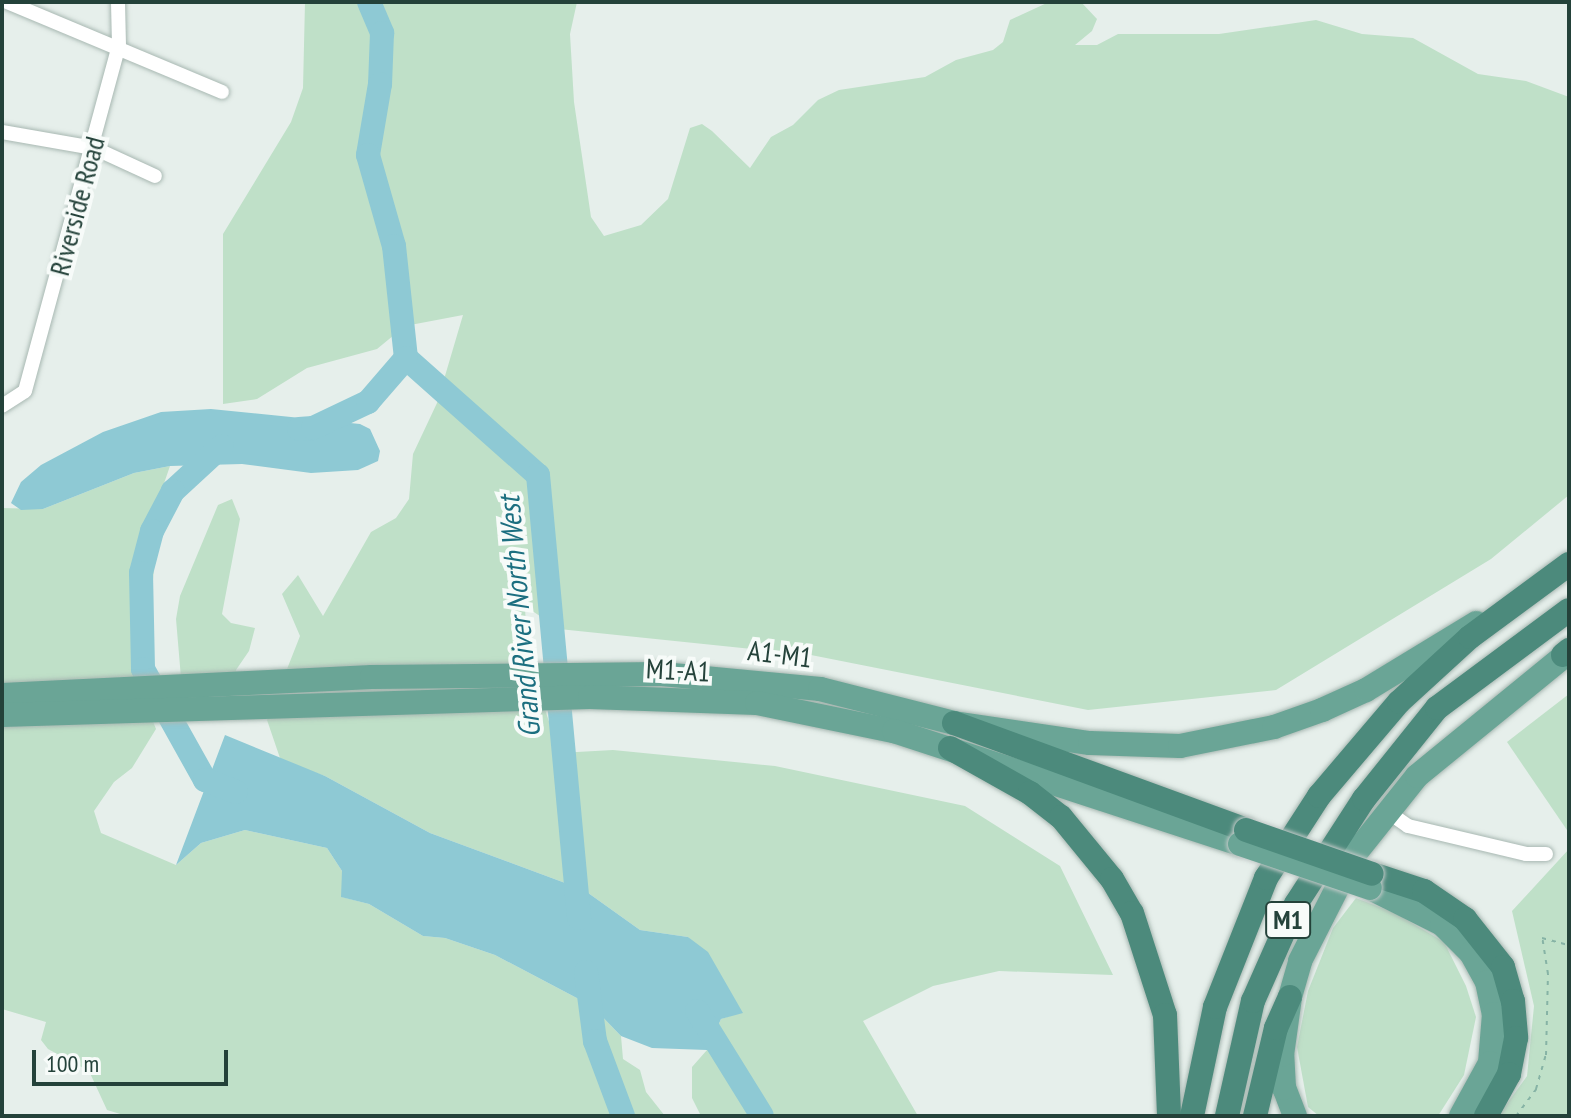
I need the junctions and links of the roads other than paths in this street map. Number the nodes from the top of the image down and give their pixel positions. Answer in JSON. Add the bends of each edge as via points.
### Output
{"nodes":[{"id":1,"x":7,"y":2,"type":"edge"},
{"id":2,"x":118,"y":2,"type":"edge"},
{"id":3,"x":119,"y":46,"type":"junction"},
{"id":4,"x":222,"y":92,"type":"dead end"},
{"id":5,"x":2,"y":132,"type":"edge"},
{"id":6,"x":94,"y":148,"type":"junction"},
{"id":7,"x":155,"y":176,"type":"dead end"},
{"id":8,"x":8,"y":404,"type":"edge"},
{"id":9,"x":1569,"y":555,"type":"edge"},
{"id":10,"x":1569,"y":564,"type":"edge"},
{"id":11,"x":1537,"y":587,"type":"junction"},
{"id":12,"x":1569,"y":610,"type":"edge"},
{"id":13,"x":1484,"y":618,"type":"junction"},
{"id":14,"x":1567,"y":652,"type":"edge"},
{"id":15,"x":592,"y":686,"type":"junction"},
{"id":16,"x":2,"y":695,"type":"edge"},
{"id":17,"x":2,"y":715,"type":"edge"},
{"id":18,"x":954,"y":723,"type":"junction"},
{"id":19,"x":950,"y":748,"type":"junction"},
{"id":20,"x":1388,"y":812,"type":"junction"},
{"id":21,"x":1243,"y":837,"type":"junction"},
{"id":22,"x":1546,"y":854,"type":"dead end"},
{"id":23,"x":1371,"y":881,"type":"junction"},
{"id":24,"x":1290,"y":997,"type":"junction"},
{"id":25,"x":1169,"y":1116,"type":"edge"},
{"id":26,"x":1192,"y":1116,"type":"edge"},
{"id":27,"x":1227,"y":1116,"type":"edge"},
{"id":28,"x":1255,"y":1116,"type":"edge"},
{"id":29,"x":1295,"y":1116,"type":"edge"},
{"id":30,"x":1461,"y":1116,"type":"edge"},
{"id":31,"x":1486,"y":1116,"type":"edge"}],
"edges":[{"from":1,"to":3,"type":"street"},
{"from":2,"to":3,"type":"street","name":"Riverside Road"},
{"from":3,"to":4,"type":"street"},
{"from":3,"to":6,"type":"street","name":"Riverside Road"},
{"from":5,"to":6,"type":"street"},
{"from":6,"to":7,"type":"street"},
{"from":6,"to":8,"type":"street","name":"Riverside Road","via":[[25,391]]},
{"from":9,"to":13,"type":"main road","name":"A1-M1"},
{"from":10,"to":11,"type":"highway","number":"M1"},
{"from":11,"to":13,"type":"highway"},
{"from":11,"to":26,"type":"highway","number":"M1","via":[[1470,637],[1399,702],[1319,796],[1266,878],[1215,1007]]},
{"from":12,"to":27,"type":"highway","number":"M1","via":[[1437,708],[1364,799],[1296,904],[1253,1001]]},
{"from":13,"to":18,"type":"main road","name":"A1-M1","via":[[1366,690],[1274,727],[1228,738],[1137,747]]},
{"from":14,"to":20,"type":"main road","via":[[1457,739]]},
{"from":15,"to":16,"type":"main road","via":[[372,677]]},
{"from":15,"to":17,"type":"main road"},
{"from":15,"to":18,"type":"main road","name":"A1-M1","via":[[751,680],[867,698]]},
{"from":15,"to":19,"type":"main road","name":"M1-A1","via":[[844,718]]},
{"from":18,"to":21,"type":"highway"},
{"from":19,"to":21,"type":"main road","name":"M1-A1"},
{"from":19,"to":25,"type":"highway","via":[[1030,793],[1061,817],[1112,879],[1132,913],[1165,1015]]},
{"from":20,"to":22,"type":"street","via":[[1408,826]]},
{"from":20,"to":24,"type":"main road","via":[[1354,855],[1300,961]]},
{"from":21,"to":23,"type":"highway","bridge":true},
{"from":23,"to":30,"type":"main road","via":[[1442,924],[1471,953],[1487,982],[1494,1014],[1490,1063]]},
{"from":23,"to":31,"type":"highway","via":[[1424,891],[1465,919],[1503,967],[1516,1038],[1509,1074]]},
{"from":24,"to":28,"type":"highway","via":[[1276,1028]]},
{"from":24,"to":29,"type":"main road","via":[[1283,1077]]}]}
